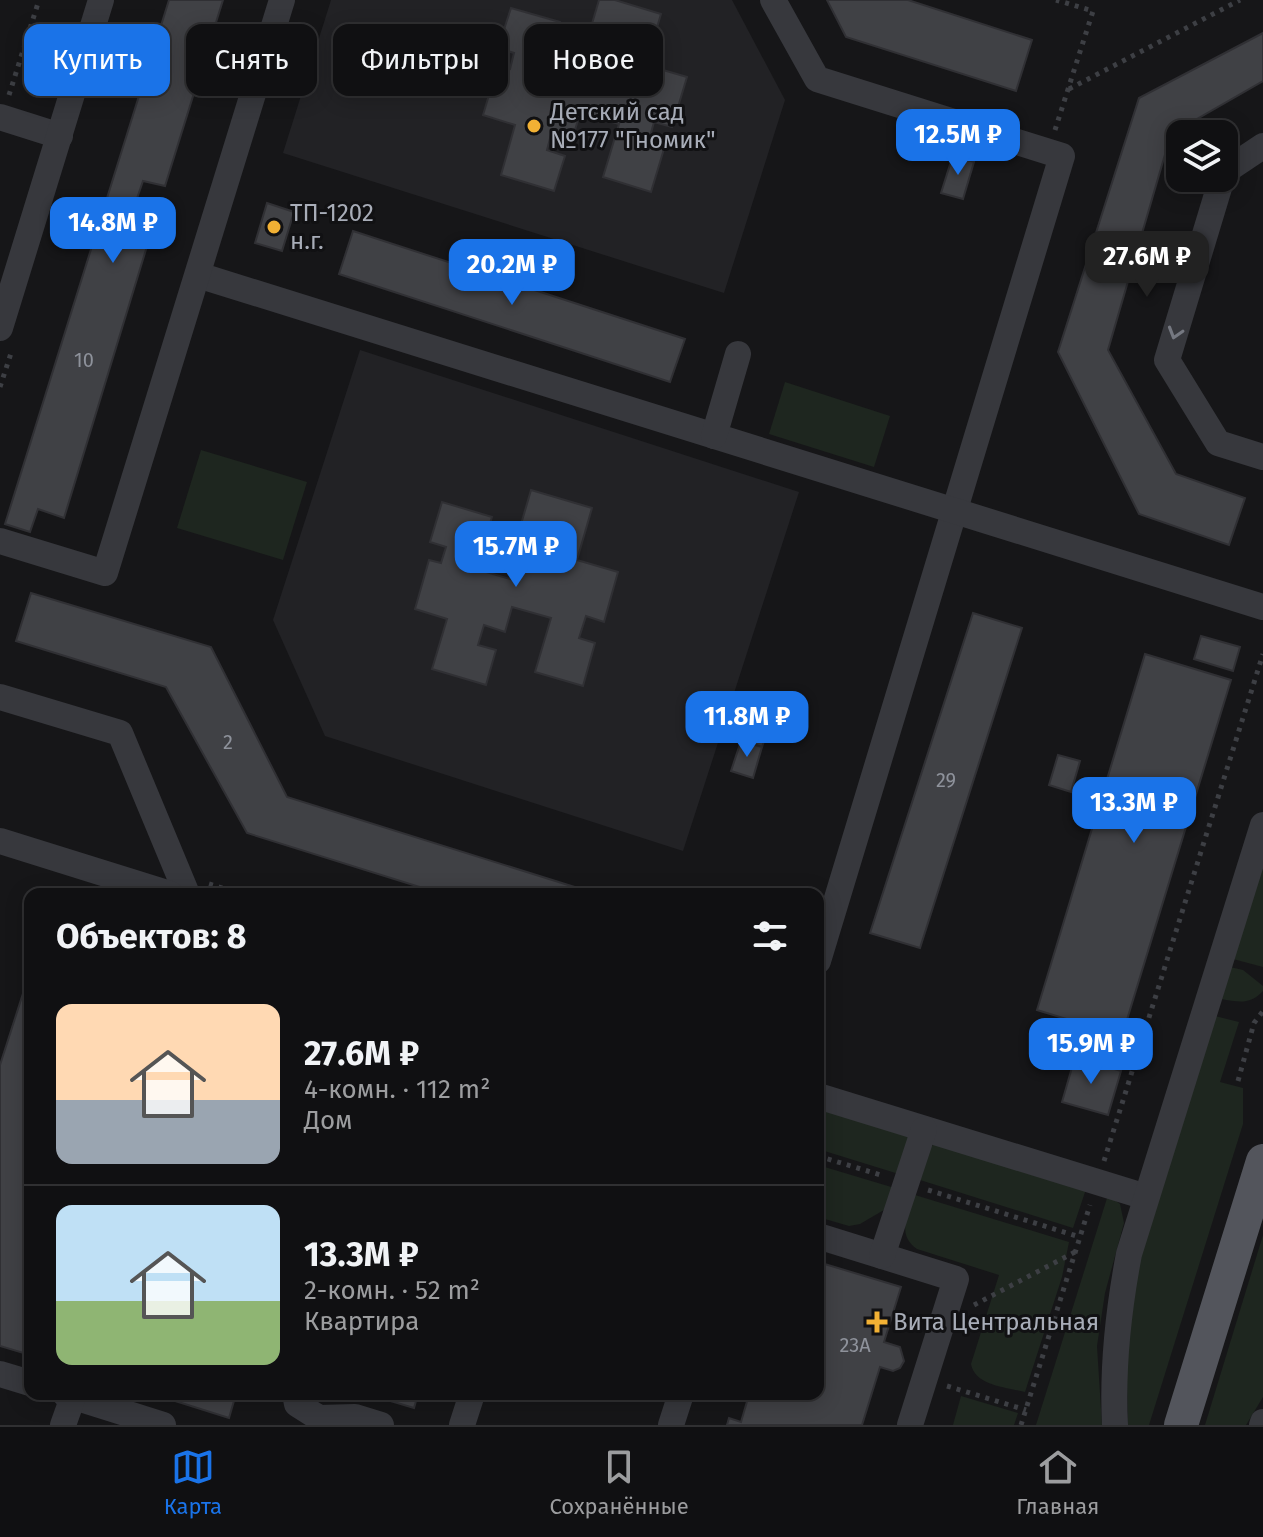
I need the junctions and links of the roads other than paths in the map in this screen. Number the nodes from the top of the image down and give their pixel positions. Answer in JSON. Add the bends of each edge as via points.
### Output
{"nodes":[{"id":1,"x":101,"y":0,"type":"edge"},
{"id":2,"x":282,"y":0,"type":"edge"},
{"id":3,"x":773,"y":0,"type":"edge"},
{"id":4,"x":1,"y":117,"type":"edge"},
{"id":5,"x":60,"y":136,"type":"junction"},
{"id":6,"x":1263,"y":146,"type":"edge"},
{"id":7,"x":1238,"y":163,"type":"edge"},
{"id":8,"x":1218,"y":192,"type":"edge"},
{"id":9,"x":198,"y":275,"type":"junction"},
{"id":10,"x":0,"y":328,"type":"edge"},
{"id":11,"x":738,"y":354,"type":"dead end"},
{"id":12,"x":714,"y":436,"type":"junction"},
{"id":13,"x":1263,"y":457,"type":"edge"},
{"id":14,"x":955,"y":511,"type":"junction"},
{"id":15,"x":0,"y":541,"type":"edge"},
{"id":16,"x":1263,"y":607,"type":"edge"},
{"id":17,"x":0,"y":697,"type":"edge"},
{"id":18,"x":1263,"y":825,"type":"edge"},
{"id":19,"x":0,"y":841,"type":"edge"},
{"id":20,"x":151,"y":888,"type":"edge"},
{"id":21,"x":185,"y":888,"type":"edge"},
{"id":22,"x":824,"y":941,"type":"edge"},
{"id":23,"x":824,"y":1098,"type":"edge"},
{"id":24,"x":924,"y":1129,"type":"junction"},
{"id":25,"x":1263,"y":1161,"type":"edge"},
{"id":26,"x":1146,"y":1197,"type":"junction"},
{"id":27,"x":824,"y":1238,"type":"edge"},
{"id":28,"x":882,"y":1256,"type":"junction"},
{"id":29,"x":0,"y":1374,"type":"edge"},
{"id":30,"x":24,"y":1381,"type":"edge"},
{"id":31,"x":68,"y":1400,"type":"edge"},
{"id":32,"x":85,"y":1400,"type":"edge"},
{"id":33,"x":296,"y":1400,"type":"edge"},
{"id":34,"x":470,"y":1400,"type":"edge"},
{"id":35,"x":679,"y":1400,"type":"edge"},
{"id":36,"x":63,"y":1425,"type":"edge"},
{"id":37,"x":163,"y":1425,"type":"edge"},
{"id":38,"x":381,"y":1425,"type":"edge"},
{"id":39,"x":462,"y":1425,"type":"edge"},
{"id":40,"x":671,"y":1425,"type":"edge"},
{"id":41,"x":910,"y":1425,"type":"edge"},
{"id":42,"x":1115,"y":1425,"type":"edge"},
{"id":43,"x":1181,"y":1425,"type":"edge"}],
"edges":[{"from":1,"to":5,"type":"street"},
{"from":2,"to":9,"type":"street"},
{"from":3,"to":14,"type":"street","via":[[817,79],[1062,156]]},
{"from":4,"to":5,"type":"street"},
{"from":5,"to":10,"type":"street"},
{"from":6,"to":7,"type":"street"},
{"from":8,"to":13,"type":"street","one_way":true,"via":[[1167,360],[1218,443]]},
{"from":9,"to":12,"type":"street"},
{"from":9,"to":15,"type":"street","via":[[105,573]]},
{"from":11,"to":12,"type":"street"},
{"from":12,"to":14,"type":"street"},
{"from":14,"to":16,"type":"street"},
{"from":14,"to":22,"type":"street"},
{"from":17,"to":21,"type":"street","via":[[120,733]]},
{"from":18,"to":26,"type":"street"},
{"from":19,"to":20,"type":"street"},
{"from":23,"to":24,"type":"street"},
{"from":24,"to":26,"type":"street"},
{"from":24,"to":28,"type":"street"},
{"from":25,"to":43,"type":"main road"},
{"from":26,"to":42,"type":"street","via":[[1117,1319]]},
{"from":27,"to":28,"type":"street"},
{"from":28,"to":41,"type":"street","via":[[956,1279]]},
{"from":29,"to":30,"type":"street"},
{"from":31,"to":36,"type":"street"},
{"from":32,"to":37,"type":"street"},
{"from":33,"to":38,"type":"street","via":[[319,1418],[355,1417]]},
{"from":34,"to":39,"type":"street"},
{"from":35,"to":40,"type":"street"}]}
